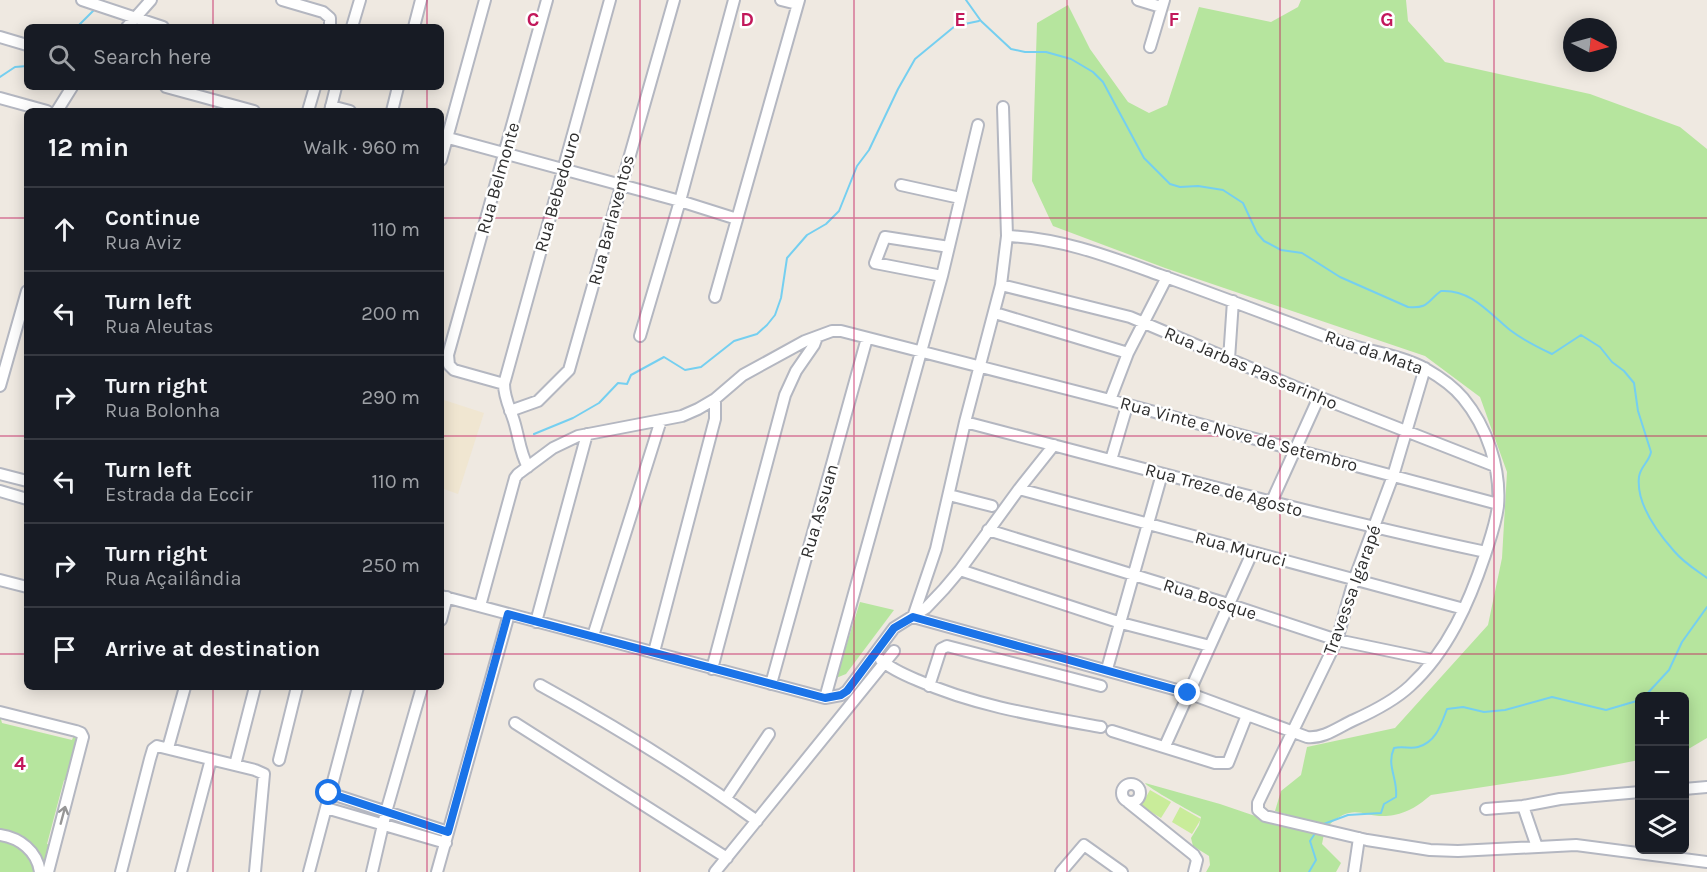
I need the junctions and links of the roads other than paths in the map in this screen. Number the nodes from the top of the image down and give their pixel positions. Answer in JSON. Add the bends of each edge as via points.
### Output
{"nodes":[{"id":1,"x":82,"y":0,"type":"edge"},
{"id":2,"x":151,"y":0,"type":"edge"},
{"id":3,"x":282,"y":0,"type":"edge"},
{"id":4,"x":360,"y":0,"type":"edge"},
{"id":5,"x":421,"y":0,"type":"edge"},
{"id":6,"x":485,"y":0,"type":"edge"},
{"id":7,"x":547,"y":0,"type":"edge"},
{"id":8,"x":610,"y":0,"type":"edge"},
{"id":9,"x":674,"y":0,"type":"edge"},
{"id":10,"x":734,"y":0,"type":"edge"},
{"id":11,"x":781,"y":0,"type":"edge"},
{"id":12,"x":1138,"y":0,"type":"edge"},
{"id":13,"x":798,"y":2,"type":"edge"},
{"id":14,"x":1163,"y":4,"type":"edge"},
{"id":15,"x":130,"y":23,"type":"edge"},
{"id":16,"x":330,"y":24,"type":"edge"},
{"id":17,"x":353,"y":24,"type":"edge"},
{"id":18,"x":415,"y":24,"type":"edge"},
{"id":19,"x":0,"y":37,"type":"edge"},
{"id":20,"x":24,"y":44,"type":"edge"},
{"id":21,"x":1150,"y":47,"type":"dead end"},
{"id":22,"x":70,"y":90,"type":"edge"},
{"id":23,"x":177,"y":90,"type":"edge"},
{"id":24,"x":314,"y":90,"type":"edge"},
{"id":25,"x":335,"y":90,"type":"edge"},
{"id":26,"x":397,"y":90,"type":"edge"},
{"id":27,"x":0,"y":98,"type":"edge"},
{"id":28,"x":1003,"y":107,"type":"dead end"},
{"id":29,"x":36,"y":108,"type":"edge"},
{"id":30,"x":59,"y":108,"type":"edge"},
{"id":31,"x":243,"y":108,"type":"edge"},
{"id":32,"x":309,"y":108,"type":"edge"},
{"id":33,"x":331,"y":108,"type":"edge"},
{"id":34,"x":393,"y":108,"type":"edge"},
{"id":35,"x":978,"y":125,"type":"dead end"},
{"id":36,"x":444,"y":137,"type":"edge"},
{"id":37,"x":504,"y":154,"type":"junction"},
{"id":38,"x":562,"y":171,"type":"junction"},
{"id":39,"x":620,"y":185,"type":"junction"},
{"id":40,"x":901,"y":185,"type":"dead end"},
{"id":41,"x":960,"y":198,"type":"junction"},
{"id":42,"x":680,"y":201,"type":"junction"},
{"id":43,"x":737,"y":219,"type":"junction"},
{"id":44,"x":1007,"y":236,"type":"junction"},
{"id":45,"x":949,"y":247,"type":"junction"},
{"id":46,"x":942,"y":276,"type":"junction"},
{"id":47,"x":1167,"y":277,"type":"junction"},
{"id":48,"x":1001,"y":285,"type":"junction"},
{"id":49,"x":715,"y":297,"type":"dead end"},
{"id":50,"x":1233,"y":301,"type":"junction"},
{"id":51,"x":24,"y":302,"type":"edge"},
{"id":52,"x":995,"y":313,"type":"junction"},
{"id":53,"x":1142,"y":322,"type":"junction"},
{"id":54,"x":824,"y":334,"type":"junction"},
{"id":55,"x":640,"y":336,"type":"dead end"},
{"id":56,"x":867,"y":338,"type":"junction"},
{"id":57,"x":921,"y":353,"type":"junction"},
{"id":58,"x":1128,"y":353,"type":"junction"},
{"id":59,"x":1229,"y":359,"type":"junction"},
{"id":60,"x":979,"y":367,"type":"junction"},
{"id":61,"x":1425,"y":369,"type":"junction"},
{"id":62,"x":504,"y":384,"type":"junction"},
{"id":63,"x":0,"y":386,"type":"edge"},
{"id":64,"x":1319,"y":397,"type":"junction"},
{"id":65,"x":715,"y":399,"type":"junction"},
{"id":66,"x":1110,"y":400,"type":"junction"},
{"id":67,"x":1127,"y":406,"type":"junction"},
{"id":68,"x":510,"y":411,"type":"junction"},
{"id":69,"x":661,"y":420,"type":"junction"},
{"id":70,"x":964,"y":422,"type":"junction"},
{"id":71,"x":1407,"y":433,"type":"junction"},
{"id":72,"x":587,"y":434,"type":"junction"},
{"id":73,"x":1054,"y":445,"type":"junction"},
{"id":74,"x":1296,"y":450,"type":"junction"},
{"id":75,"x":1111,"y":460,"type":"junction"},
{"id":76,"x":1495,"y":466,"type":"junction"},
{"id":77,"x":528,"y":467,"type":"junction"},
{"id":78,"x":0,"y":474,"type":"edge"},
{"id":79,"x":1162,"y":474,"type":"junction"},
{"id":80,"x":1393,"y":476,"type":"junction"},
{"id":81,"x":24,"y":480,"type":"edge"},
{"id":82,"x":1019,"y":489,"type":"junction"},
{"id":83,"x":0,"y":491,"type":"edge"},
{"id":84,"x":949,"y":495,"type":"junction"},
{"id":85,"x":24,"y":498,"type":"edge"},
{"id":86,"x":1271,"y":503,"type":"junction"},
{"id":87,"x":1498,"y":504,"type":"junction"},
{"id":88,"x":992,"y":506,"type":"dead end"},
{"id":89,"x":1147,"y":523,"type":"junction"},
{"id":90,"x":1374,"y":528,"type":"junction"},
{"id":91,"x":988,"y":530,"type":"junction"},
{"id":92,"x":1486,"y":552,"type":"junction"},
{"id":93,"x":1252,"y":553,"type":"junction"},
{"id":94,"x":960,"y":570,"type":"junction"},
{"id":95,"x":1134,"y":575,"type":"junction"},
{"id":96,"x":0,"y":580,"type":"edge"},
{"id":97,"x":1354,"y":580,"type":"junction"},
{"id":98,"x":24,"y":586,"type":"edge"},
{"id":99,"x":444,"y":597,"type":"edge"},
{"id":100,"x":1228,"y":604,"type":"junction"},
{"id":101,"x":480,"y":606,"type":"junction"},
{"id":102,"x":1464,"y":609,"type":"junction"},
{"id":103,"x":508,"y":614,"type":"junction"},
{"id":104,"x":913,"y":617,"type":"junction"},
{"id":105,"x":536,"y":622,"type":"junction"},
{"id":106,"x":1121,"y":623,"type":"junction"},
{"id":107,"x":593,"y":636,"type":"junction"},
{"id":108,"x":1337,"y":640,"type":"junction"},
{"id":109,"x":1210,"y":646,"type":"junction"},
{"id":110,"x":894,"y":651,"type":"dead end"},
{"id":111,"x":654,"y":652,"type":"junction"},
{"id":112,"x":875,"y":653,"type":"junction"},
{"id":113,"x":1432,"y":660,"type":"junction"},
{"id":114,"x":885,"y":663,"type":"junction"},
{"id":115,"x":712,"y":669,"type":"junction"},
{"id":116,"x":1107,"y":669,"type":"junction"},
{"id":117,"x":771,"y":684,"type":"junction"},
{"id":118,"x":540,"y":685,"type":"dead end"},
{"id":119,"x":929,"y":686,"type":"junction"},
{"id":120,"x":1101,"y":686,"type":"dead end"},
{"id":121,"x":184,"y":690,"type":"edge"},
{"id":122,"x":254,"y":690,"type":"edge"},
{"id":123,"x":296,"y":690,"type":"edge"},
{"id":124,"x":357,"y":690,"type":"edge"},
{"id":125,"x":421,"y":690,"type":"edge"},
{"id":126,"x":1188,"y":693,"type":"junction"},
{"id":127,"x":825,"y":698,"type":"junction"},
{"id":128,"x":0,"y":712,"type":"edge"},
{"id":129,"x":1247,"y":715,"type":"junction"},
{"id":130,"x":515,"y":723,"type":"dead end"},
{"id":131,"x":1101,"y":727,"type":"dead end"},
{"id":132,"x":1112,"y":731,"type":"dead end"},
{"id":133,"x":1291,"y":732,"type":"junction"},
{"id":134,"x":770,"y":734,"type":"dead end"},
{"id":135,"x":1165,"y":746,"type":"junction"},
{"id":136,"x":168,"y":748,"type":"junction"},
{"id":137,"x":211,"y":759,"type":"junction"},
{"id":138,"x":279,"y":760,"type":"dead end"},
{"id":139,"x":235,"y":765,"type":"junction"},
{"id":140,"x":1707,"y":787,"type":"edge"},
{"id":141,"x":1689,"y":789,"type":"edge"},
{"id":142,"x":1635,"y":792,"type":"edge"},
{"id":143,"x":329,"y":793,"type":"junction"},
{"id":144,"x":726,"y":798,"type":"junction"},
{"id":145,"x":1128,"y":802,"type":"dead end"},
{"id":146,"x":1523,"y":806,"type":"junction"},
{"id":147,"x":326,"y":808,"type":"junction"},
{"id":148,"x":1486,"y":809,"type":"dead end"},
{"id":149,"x":386,"y":812,"type":"junction"},
{"id":150,"x":757,"y":821,"type":"junction"},
{"id":151,"x":383,"y":825,"type":"junction"},
{"id":152,"x":0,"y":836,"type":"edge"},
{"id":153,"x":447,"y":837,"type":"junction"},
{"id":154,"x":1359,"y":838,"type":"junction"},
{"id":155,"x":1536,"y":847,"type":"junction"},
{"id":156,"x":727,"y":858,"type":"junction"},
{"id":157,"x":1707,"y":862,"type":"edge"},
{"id":158,"x":1063,"y":869,"type":"edge"},
{"id":159,"x":40,"y":872,"type":"edge"},
{"id":160,"x":48,"y":872,"type":"edge"},
{"id":161,"x":121,"y":872,"type":"edge"},
{"id":162,"x":181,"y":872,"type":"edge"},
{"id":163,"x":255,"y":872,"type":"edge"},
{"id":164,"x":309,"y":872,"type":"edge"},
{"id":165,"x":372,"y":872,"type":"edge"},
{"id":166,"x":437,"y":872,"type":"edge"},
{"id":167,"x":715,"y":872,"type":"edge"},
{"id":168,"x":1122,"y":872,"type":"edge"},
{"id":169,"x":1194,"y":872,"type":"edge"},
{"id":170,"x":1354,"y":872,"type":"edge"}],
"edges":[{"from":1,"to":15,"type":"street"},
{"from":2,"to":15,"type":"street"},
{"from":3,"to":16,"type":"street","via":[[328,15]]},
{"from":4,"to":17,"type":"street"},
{"from":5,"to":18,"type":"street"},
{"from":6,"to":36,"type":"street"},
{"from":7,"to":37,"type":"street","name":"Rua Belmonte"},
{"from":8,"to":38,"type":"street","name":"Rua Bebedouro"},
{"from":9,"to":39,"type":"street","name":"Rua Barlaventos"},
{"from":10,"to":42,"type":"street"},
{"from":11,"to":13,"type":"street"},
{"from":12,"to":14,"type":"street"},
{"from":13,"to":43,"type":"street"},
{"from":14,"to":21,"type":"street"},
{"from":19,"to":20,"type":"street"},
{"from":22,"to":30,"type":"street"},
{"from":23,"to":31,"type":"street"},
{"from":24,"to":32,"type":"street"},
{"from":25,"to":33,"type":"street"},
{"from":26,"to":34,"type":"street"},
{"from":27,"to":29,"type":"street"},
{"from":28,"to":44,"type":"street"},
{"from":35,"to":41,"type":"street"},
{"from":36,"to":37,"type":"street"},
{"from":37,"to":38,"type":"street"},
{"from":37,"to":62,"type":"street","name":"Rua Belmonte","via":[[448,355],[454,370]]},
{"from":38,"to":39,"type":"street"},
{"from":38,"to":62,"type":"street","name":"Rua Bebedouro"},
{"from":39,"to":42,"type":"street"},
{"from":39,"to":68,"type":"street","name":"Rua Barlaventos","via":[[569,370],[538,400]]},
{"from":40,"to":41,"type":"street"},
{"from":41,"to":45,"type":"street"},
{"from":42,"to":43,"type":"street"},
{"from":42,"to":55,"type":"street"},
{"from":43,"to":49,"type":"street"},
{"from":44,"to":47,"type":"street","name":"Rua da Mata","via":[[1084,248]]},
{"from":44,"to":48,"type":"street"},
{"from":45,"to":46,"type":"street"},
{"from":45,"to":46,"type":"street","via":[[884,238],[874,263]]},
{"from":46,"to":57,"type":"street"},
{"from":47,"to":50,"type":"street","name":"Rua da Mata"},
{"from":47,"to":53,"type":"street"},
{"from":48,"to":52,"type":"street"},
{"from":48,"to":53,"type":"street","name":"Rua Jarbas Passarinho","via":[[1113,311]]},
{"from":50,"to":59,"type":"street"},
{"from":50,"to":61,"type":"street","name":"Rua da Mata","via":[[1339,342]]},
{"from":51,"to":63,"type":"street"},
{"from":52,"to":58,"type":"street"},
{"from":52,"to":60,"type":"street"},
{"from":53,"to":58,"type":"street"},
{"from":53,"to":59,"type":"street","name":"Rua Jarbas Passarinho"},
{"from":54,"to":56,"type":"street","name":"Rua Vinte e Nove de Setembro","via":[[841,331]]},
{"from":54,"to":65,"type":"street","via":[[743,375]]},
{"from":54,"to":115,"type":"street","via":[[796,371],[784,395]]},
{"from":56,"to":57,"type":"street","name":"Rua Vinte e Nove de Setembro"},
{"from":56,"to":117,"type":"street","name":"Rua Assuan"},
{"from":57,"to":60,"type":"street","name":"Rua Vinte e Nove de Setembro"},
{"from":57,"to":127,"type":"street"},
{"from":58,"to":66,"type":"street"},
{"from":59,"to":64,"type":"street","name":"Rua Jarbas Passarinho"},
{"from":60,"to":66,"type":"street","name":"Rua Vinte e Nove de Setembro"},
{"from":60,"to":70,"type":"street"},
{"from":61,"to":71,"type":"street","name":"Travessa Igarapé"},
{"from":61,"to":76,"type":"street","name":"Rua da Mata","via":[[1464,399],[1486,438]]},
{"from":62,"to":68,"type":"street"},
{"from":64,"to":71,"type":"street","name":"Rua Jarbas Passarinho"},
{"from":64,"to":74,"type":"street"},
{"from":65,"to":69,"type":"street","via":[[682,416]]},
{"from":65,"to":111,"type":"street","via":[[715,419]]},
{"from":66,"to":67,"type":"street","name":"Rua Vinte e Nove de Setembro"},
{"from":67,"to":74,"type":"street","name":"Rua Vinte e Nove de Setembro"},
{"from":67,"to":75,"type":"street"},
{"from":68,"to":77,"type":"street"},
{"from":69,"to":72,"type":"street"},
{"from":69,"to":107,"type":"street"},
{"from":70,"to":73,"type":"street","name":"Rua Treze de Agosto"},
{"from":70,"to":84,"type":"street"},
{"from":71,"to":76,"type":"street","name":"Rua Jarbas Passarinho"},
{"from":71,"to":80,"type":"street","name":"Travessa Igarapé"},
{"from":72,"to":77,"type":"street","via":[[561,444]]},
{"from":72,"to":105,"type":"street"},
{"from":73,"to":75,"type":"street","name":"Rua Treze de Agosto"},
{"from":73,"to":82,"type":"street"},
{"from":74,"to":80,"type":"street","name":"Rua Vinte e Nove de Setembro"},
{"from":74,"to":86,"type":"street"},
{"from":75,"to":79,"type":"street","name":"Rua Treze de Agosto"},
{"from":76,"to":87,"type":"street","name":"Rua da Mata"},
{"from":77,"to":101,"type":"street","via":[[515,478]]},
{"from":78,"to":81,"type":"street"},
{"from":79,"to":86,"type":"street","name":"Rua Treze de Agosto"},
{"from":79,"to":89,"type":"street"},
{"from":80,"to":87,"type":"street","name":"Rua Vinte e Nove de Setembro"},
{"from":80,"to":90,"type":"street","name":"Travessa Igarapé"},
{"from":82,"to":89,"type":"street","name":"Rua Muruci"},
{"from":82,"to":91,"type":"street"},
{"from":83,"to":85,"type":"street"},
{"from":84,"to":88,"type":"street"},
{"from":84,"to":104,"type":"street"},
{"from":86,"to":90,"type":"street","name":"Rua Treze de Agosto"},
{"from":87,"to":92,"type":"street","name":"Rua da Mata"},
{"from":89,"to":93,"type":"street","name":"Rua Muruci"},
{"from":89,"to":95,"type":"street"},
{"from":90,"to":92,"type":"street","name":"Rua Treze de Agosto"},
{"from":90,"to":97,"type":"street","name":"Travessa Igarapé"},
{"from":91,"to":94,"type":"street"},
{"from":91,"to":95,"type":"street","name":"Rua Bosque"},
{"from":92,"to":102,"type":"street","name":"Rua da Mata"},
{"from":93,"to":97,"type":"street","name":"Rua Muruci"},
{"from":93,"to":100,"type":"street"},
{"from":94,"to":104,"type":"street"},
{"from":94,"to":106,"type":"street"},
{"from":95,"to":100,"type":"street","name":"Rua Bosque"},
{"from":95,"to":106,"type":"street"},
{"from":96,"to":98,"type":"street"},
{"from":97,"to":102,"type":"street","name":"Rua Muruci"},
{"from":97,"to":108,"type":"street","name":"Travessa Igarapé"},
{"from":99,"to":101,"type":"street"},
{"from":100,"to":108,"type":"street","name":"Rua Bosque"},
{"from":100,"to":109,"type":"street"},
{"from":101,"to":103,"type":"street"},
{"from":102,"to":113,"type":"street","name":"Rua da Mata","via":[[1449,639]]},
{"from":103,"to":105,"type":"street"},
{"from":103,"to":153,"type":"street"},
{"from":104,"to":112,"type":"street","via":[[894,628]]},
{"from":104,"to":116,"type":"street","name":"Rua da Mata"},
{"from":105,"to":107,"type":"street"},
{"from":106,"to":109,"type":"street"},
{"from":106,"to":116,"type":"street"},
{"from":107,"to":111,"type":"street"},
{"from":108,"to":113,"type":"street","name":"Rua Bosque"},
{"from":108,"to":133,"type":"street","name":"Travessa Igarapé"},
{"from":109,"to":126,"type":"street"},
{"from":110,"to":114,"type":"street"},
{"from":111,"to":115,"type":"street"},
{"from":112,"to":114,"type":"street"},
{"from":112,"to":127,"type":"street","via":[[847,691]]},
{"from":113,"to":133,"type":"street","name":"Rua da Mata","via":[[1409,688],[1374,711],[1320,737]]},
{"from":114,"to":119,"type":"street"},
{"from":114,"to":150,"type":"street"},
{"from":115,"to":117,"type":"street"},
{"from":116,"to":126,"type":"street","name":"Rua da Mata"},
{"from":117,"to":127,"type":"street"},
{"from":118,"to":144,"type":"street"},
{"from":119,"to":120,"type":"street","via":[[941,649],[947,646]]},
{"from":119,"to":131,"type":"street","via":[[977,701]]},
{"from":121,"to":136,"type":"street"},
{"from":122,"to":139,"type":"street"},
{"from":123,"to":138,"type":"street"},
{"from":124,"to":143,"type":"street"},
{"from":125,"to":149,"type":"street"},
{"from":126,"to":129,"type":"street","name":"Rua da Mata"},
{"from":126,"to":135,"type":"street"},
{"from":160,"to":128,"type":"street","one_way":true,"via":[[83,737],[76,731]]},
{"from":129,"to":133,"type":"street","name":"Rua da Mata"},
{"from":129,"to":135,"type":"street","via":[[1228,763]]},
{"from":130,"to":156,"type":"street"},
{"from":132,"to":135,"type":"street"},
{"from":133,"to":154,"type":"street","name":"Travessa Igarapé","via":[[1258,810],[1265,816]]},
{"from":134,"to":144,"type":"street"},
{"from":136,"to":137,"type":"street"},
{"from":136,"to":161,"type":"street","via":[[153,749]]},
{"from":137,"to":139,"type":"street"},
{"from":137,"to":162,"type":"street"},
{"from":139,"to":163,"type":"street","via":[[265,776]]},
{"from":140,"to":141,"type":"street"},
{"from":142,"to":146,"type":"street"},
{"from":143,"to":147,"type":"street"},
{"from":143,"to":149,"type":"street"},
{"from":144,"to":150,"type":"street"},
{"from":145,"to":169,"type":"street","via":[[1194,855]]},
{"from":146,"to":148,"type":"street"},
{"from":146,"to":155,"type":"street"},
{"from":147,"to":151,"type":"street"},
{"from":147,"to":164,"type":"street"},
{"from":149,"to":151,"type":"street"},
{"from":149,"to":153,"type":"street"},
{"from":150,"to":156,"type":"street"},
{"from":151,"to":153,"type":"street"},
{"from":151,"to":165,"type":"street"},
{"from":152,"to":159,"type":"street","via":[[25,845],[34,855]]},
{"from":153,"to":166,"type":"street"},
{"from":154,"to":155,"type":"street","via":[[1430,850]]},
{"from":154,"to":170,"type":"street"},
{"from":155,"to":157,"type":"street","via":[[1576,845]]},
{"from":156,"to":167,"type":"street"},
{"from":158,"to":168,"type":"street","via":[[1084,845]]}]}
